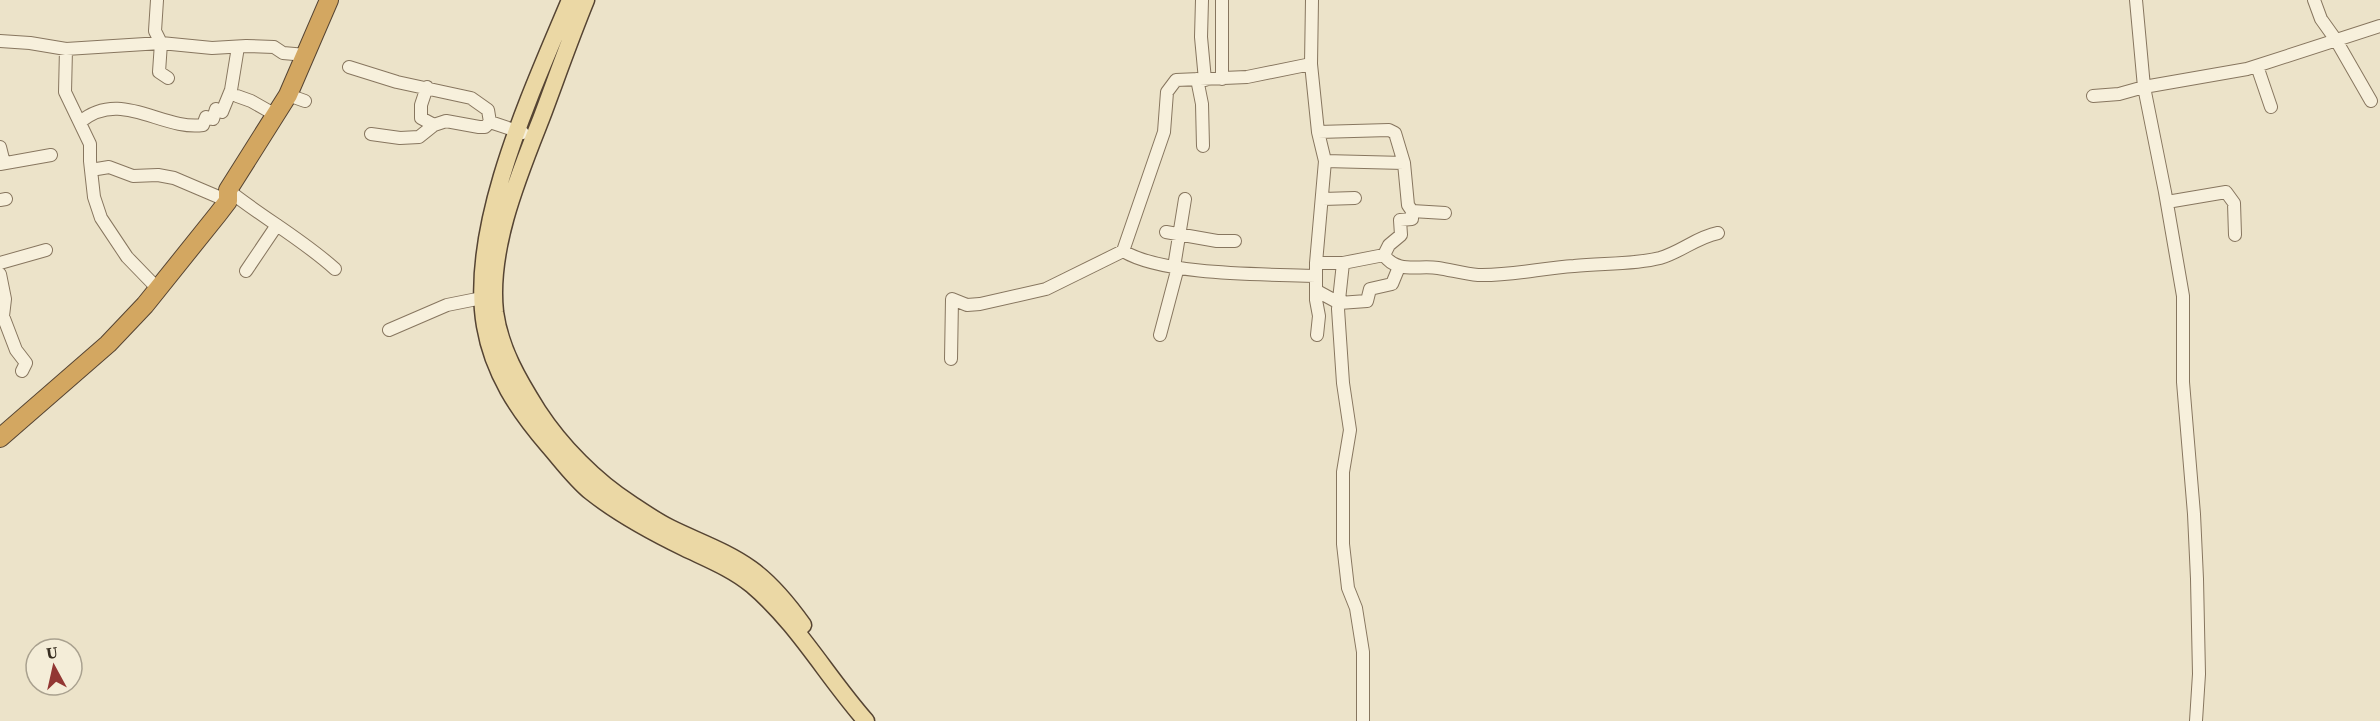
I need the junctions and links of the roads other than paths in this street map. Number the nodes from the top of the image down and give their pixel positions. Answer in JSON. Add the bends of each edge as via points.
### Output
{"nodes":[{"id":1,"x":157,"y":0,"type":"edge"},
{"id":2,"x":329,"y":0,"type":"edge"},
{"id":3,"x":570,"y":0,"type":"edge"},
{"id":4,"x":586,"y":0,"type":"edge"},
{"id":5,"x":1202,"y":0,"type":"edge"},
{"id":6,"x":1222,"y":0,"type":"edge"},
{"id":7,"x":1312,"y":0,"type":"edge"},
{"id":8,"x":2136,"y":0,"type":"edge"},
{"id":9,"x":2314,"y":0,"type":"edge"},
{"id":10,"x":2380,"y":26,"type":"edge"},
{"id":11,"x":2336,"y":40,"type":"junction"},
{"id":12,"x":0,"y":41,"type":"edge"},
{"id":13,"x":161,"y":43,"type":"junction"},
{"id":14,"x":238,"y":46,"type":"junction"},
{"id":15,"x":66,"y":49,"type":"junction"},
{"id":16,"x":306,"y":55,"type":"junction"},
{"id":17,"x":1311,"y":64,"type":"junction"},
{"id":18,"x":2257,"y":66,"type":"junction"},
{"id":19,"x":349,"y":67,"type":"dead end"},
{"id":20,"x":168,"y":78,"type":"dead end"},
{"id":21,"x":1222,"y":79,"type":"junction"},
{"id":22,"x":1201,"y":80,"type":"junction"},
{"id":23,"x":427,"y":87,"type":"junction"},
{"id":24,"x":2144,"y":87,"type":"junction"},
{"id":25,"x":237,"y":96,"type":"dead end"},
{"id":26,"x":2093,"y":96,"type":"dead end"},
{"id":27,"x":2371,"y":101,"type":"dead end"},
{"id":28,"x":2271,"y":107,"type":"dead end"},
{"id":29,"x":274,"y":114,"type":"junction"},
{"id":30,"x":81,"y":122,"type":"junction"},
{"id":31,"x":490,"y":122,"type":"junction"},
{"id":32,"x":434,"y":125,"type":"junction"},
{"id":33,"x":517,"y":130,"type":"junction"},
{"id":34,"x":1318,"y":132,"type":"junction"},
{"id":35,"x":371,"y":134,"type":"dead end"},
{"id":36,"x":533,"y":137,"type":"junction"},
{"id":37,"x":1203,"y":146,"type":"dead end"},
{"id":38,"x":0,"y":147,"type":"edge"},
{"id":39,"x":51,"y":155,"type":"dead end"},
{"id":40,"x":1325,"y":161,"type":"junction"},
{"id":41,"x":2,"y":163,"type":"edge"},
{"id":42,"x":1404,"y":164,"type":"junction"},
{"id":43,"x":91,"y":170,"type":"junction"},
{"id":44,"x":228,"y":195,"type":"junction"},
{"id":45,"x":1355,"y":198,"type":"dead end"},
{"id":46,"x":1185,"y":199,"type":"dead end"},
{"id":47,"x":1323,"y":199,"type":"junction"},
{"id":48,"x":2167,"y":202,"type":"junction"},
{"id":49,"x":1412,"y":211,"type":"junction"},
{"id":50,"x":1445,"y":213,"type":"dead end"},
{"id":51,"x":277,"y":225,"type":"junction"},
{"id":52,"x":1166,"y":232,"type":"dead end"},
{"id":53,"x":1718,"y":233,"type":"dead end"},
{"id":54,"x":1179,"y":234,"type":"junction"},
{"id":55,"x":2235,"y":236,"type":"dead end"},
{"id":56,"x":1235,"y":241,"type":"dead end"},
{"id":57,"x":46,"y":250,"type":"dead end"},
{"id":58,"x":1123,"y":251,"type":"junction"},
{"id":59,"x":1384,"y":255,"type":"junction"},
{"id":60,"x":1316,"y":262,"type":"junction"},
{"id":61,"x":0,"y":263,"type":"edge"},
{"id":62,"x":1342,"y":263,"type":"junction"},
{"id":63,"x":1176,"y":267,"type":"junction"},
{"id":64,"x":1399,"y":267,"type":"junction"},
{"id":65,"x":335,"y":269,"type":"dead end"},
{"id":66,"x":246,"y":271,"type":"dead end"},
{"id":67,"x":0,"y":274,"type":"edge"},
{"id":68,"x":1317,"y":276,"type":"junction"},
{"id":69,"x":159,"y":290,"type":"junction"},
{"id":70,"x":1317,"y":291,"type":"junction"},
{"id":71,"x":482,"y":298,"type":"junction"},
{"id":72,"x":1339,"y":303,"type":"junction"},
{"id":73,"x":389,"y":330,"type":"dead end"},
{"id":74,"x":1161,"y":335,"type":"dead end"},
{"id":75,"x":1317,"y":335,"type":"dead end"},
{"id":76,"x":951,"y":359,"type":"dead end"},
{"id":77,"x":21,"y":371,"type":"dead end"},
{"id":78,"x":0,"y":438,"type":"edge"},
{"id":79,"x":866,"y":721,"type":"edge"},
{"id":80,"x":876,"y":721,"type":"edge"},
{"id":81,"x":1363,"y":721,"type":"edge"},
{"id":82,"x":2196,"y":721,"type":"edge"}],
"edges":[{"from":1,"to":13,"type":"street","via":[[155,31]]},
{"from":2,"to":16,"type":"highway"},
{"from":3,"to":33,"type":"main road"},
{"from":4,"to":36,"type":"main road"},
{"from":5,"to":22,"type":"street"},
{"from":6,"to":21,"type":"street"},
{"from":7,"to":17,"type":"street"},
{"from":8,"to":24,"type":"street"},
{"from":9,"to":11,"type":"street","via":[[2320,18]]},
{"from":10,"to":11,"type":"street"},
{"from":11,"to":18,"type":"street"},
{"from":11,"to":27,"type":"street"},
{"from":12,"to":15,"type":"street"},
{"from":13,"to":14,"type":"street","via":[[212,48]]},
{"from":13,"to":15,"type":"street"},
{"from":13,"to":20,"type":"street","via":[[159,72]]},
{"from":14,"to":16,"type":"street","via":[[274,47],[284,53]]},
{"from":14,"to":30,"type":"street","via":[[231,90],[222,112],[216,109],[213,119],[206,117],[203,125],[171,122],[120,109],[92,112]]},
{"from":15,"to":30,"type":"street","via":[[65,92]]},
{"from":16,"to":29,"type":"highway","via":[[297,98]]},
{"from":17,"to":21,"type":"street"},
{"from":17,"to":34,"type":"street"},
{"from":18,"to":24,"type":"street"},
{"from":18,"to":28,"type":"street"},
{"from":19,"to":23,"type":"street"},
{"from":21,"to":22,"type":"street"},
{"from":22,"to":37,"type":"street"},
{"from":22,"to":58,"type":"street","via":[[1176,81],[1167,92],[1164,132]]},
{"from":23,"to":31,"type":"street","via":[[471,98],[488,110]]},
{"from":23,"to":32,"type":"street","via":[[419,112],[421,118]]},
{"from":24,"to":26,"type":"street"},
{"from":24,"to":48,"type":"street"},
{"from":25,"to":29,"type":"street"},
{"from":29,"to":44,"type":"highway"},
{"from":30,"to":43,"type":"street","via":[[90,144]]},
{"from":31,"to":32,"type":"street","via":[[485,127],[446,121]]},
{"from":31,"to":33,"type":"street"},
{"from":32,"to":35,"type":"street","via":[[419,137]]},
{"from":33,"to":36,"type":"street"},
{"from":33,"to":71,"type":"main road","via":[[490,226]]},
{"from":34,"to":40,"type":"street"},
{"from":34,"to":42,"type":"street","via":[[1393,131]]},
{"from":36,"to":80,"type":"main road","via":[[501,240],[494,284],[499,333],[522,385],[548,426],[613,492],[667,526],[750,568],[766,581],[786,601]]},
{"from":38,"to":41,"type":"street"},
{"from":39,"to":41,"type":"street"},
{"from":40,"to":42,"type":"street"},
{"from":40,"to":47,"type":"street"},
{"from":42,"to":49,"type":"street"},
{"from":43,"to":44,"type":"street","via":[[109,167],[133,176],[158,175]]},
{"from":43,"to":69,"type":"street","via":[[101,219],[127,257]]},
{"from":44,"to":51,"type":"street"},
{"from":44,"to":69,"type":"highway"},
{"from":45,"to":47,"type":"street"},
{"from":46,"to":54,"type":"street"},
{"from":47,"to":60,"type":"street"},
{"from":48,"to":55,"type":"street","via":[[2226,192],[2234,203]]},
{"from":48,"to":82,"type":"street","via":[[2183,296],[2183,382],[2197,579]]},
{"from":49,"to":50,"type":"street"},
{"from":49,"to":59,"type":"street","via":[[1412,219],[1400,220],[1401,235]]},
{"from":51,"to":65,"type":"street"},
{"from":51,"to":66,"type":"street"},
{"from":52,"to":54,"type":"street"},
{"from":53,"to":64,"type":"street","via":[[1706,235],[1669,255],[1634,263],[1477,275]]},
{"from":54,"to":56,"type":"street"},
{"from":54,"to":63,"type":"street"},
{"from":57,"to":61,"type":"street"},
{"from":58,"to":63,"type":"street","via":[[1135,259]]},
{"from":58,"to":76,"type":"street","via":[[1046,289],[980,304],[952,299]]},
{"from":59,"to":62,"type":"street"},
{"from":59,"to":64,"type":"street","via":[[1389,263]]},
{"from":60,"to":62,"type":"street"},
{"from":60,"to":68,"type":"street"},
{"from":62,"to":72,"type":"street"},
{"from":63,"to":68,"type":"street"},
{"from":63,"to":74,"type":"street"},
{"from":64,"to":72,"type":"street","via":[[1392,284],[1370,289],[1367,301]]},
{"from":67,"to":77,"type":"street","via":[[5,299],[3,316],[16,350],[26,363]]},
{"from":68,"to":70,"type":"street"},
{"from":69,"to":78,"type":"highway","via":[[108,344]]},
{"from":70,"to":72,"type":"street"},
{"from":70,"to":75,"type":"street"},
{"from":71,"to":73,"type":"street","via":[[447,305]]},
{"from":71,"to":79,"type":"main road","via":[[489,344],[507,390],[527,422],[580,482],[629,520],[724,567],[751,585],[795,628]]},
{"from":72,"to":81,"type":"street","via":[[1350,430],[1343,472],[1343,544],[1348,588],[1356,608],[1363,652]]}]}
